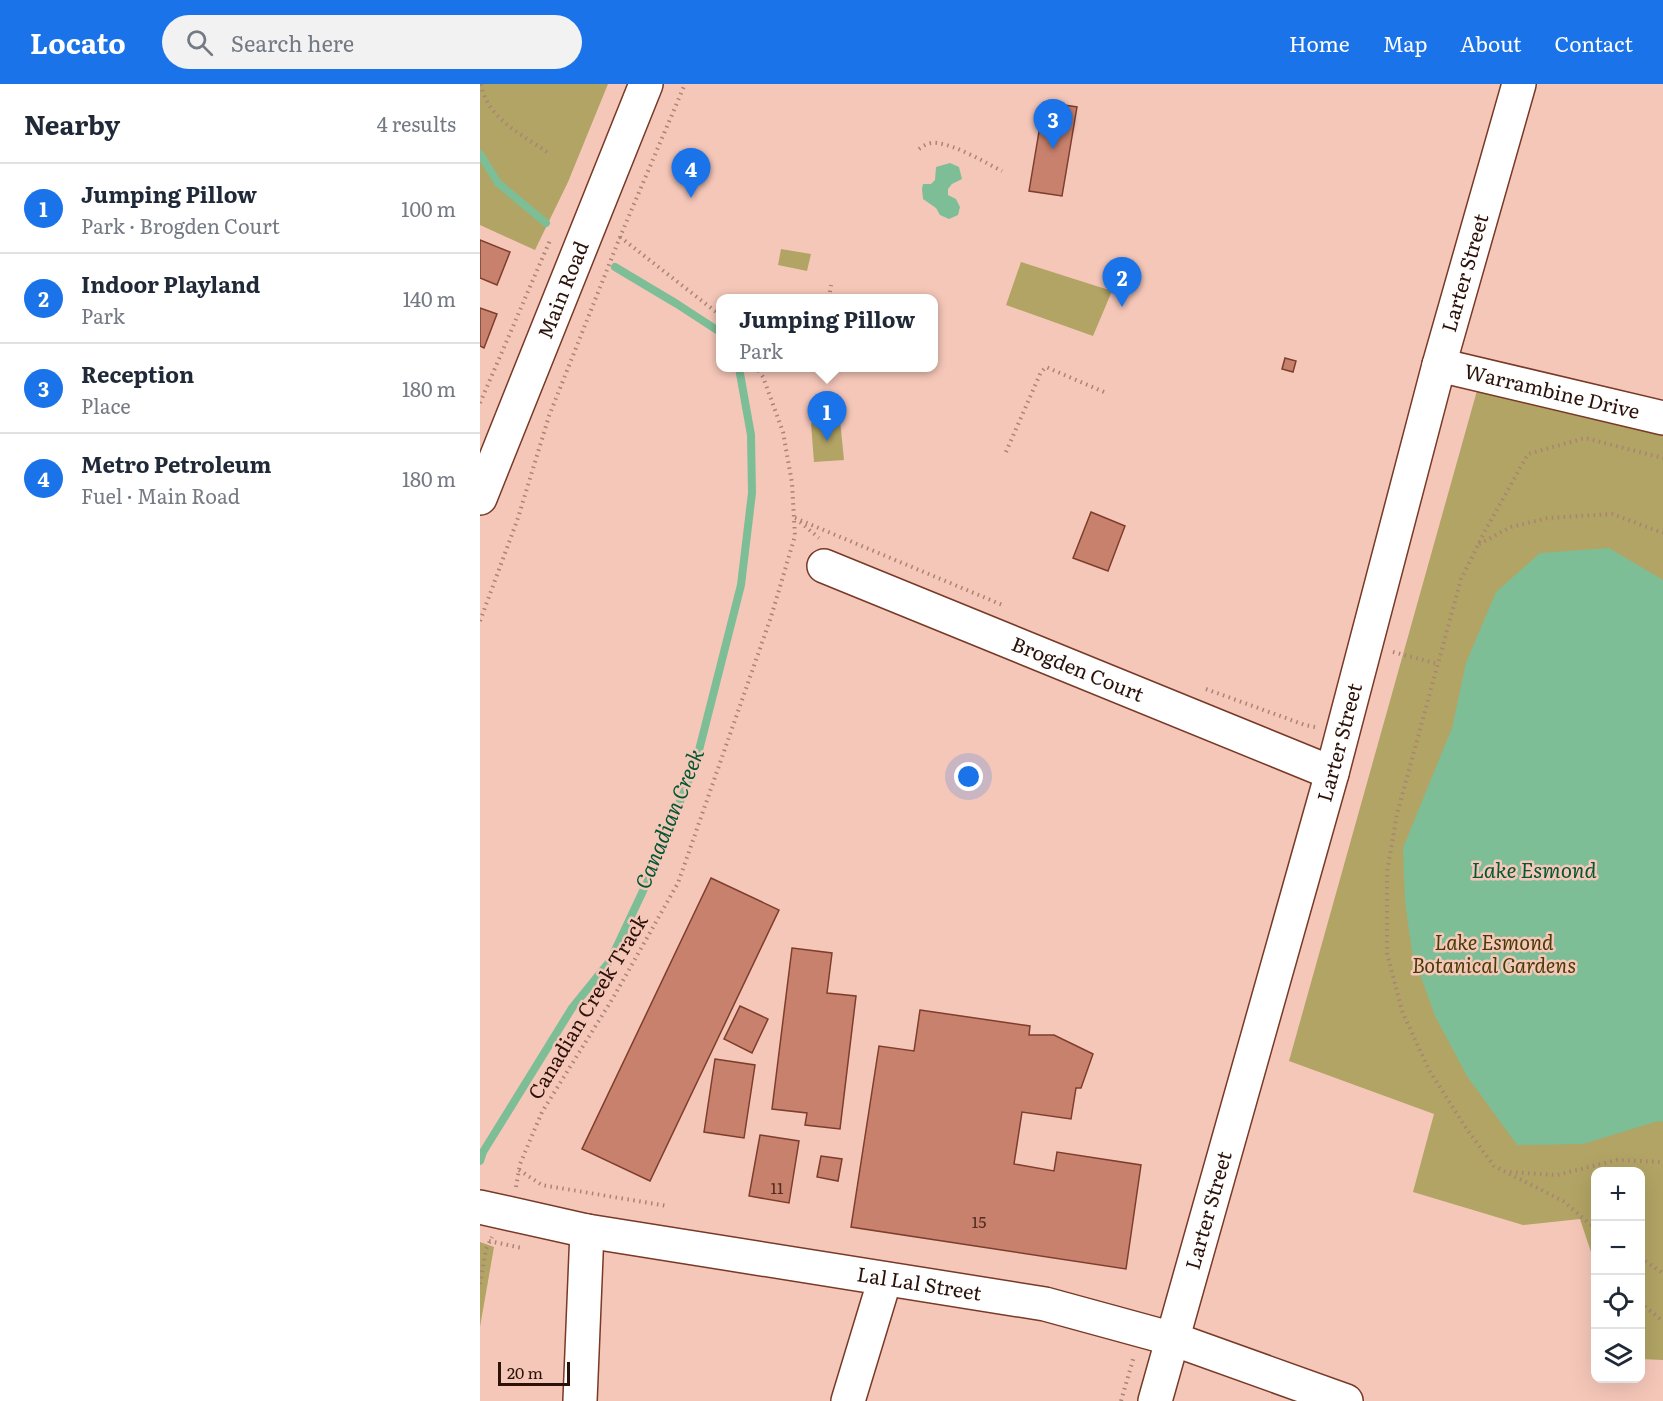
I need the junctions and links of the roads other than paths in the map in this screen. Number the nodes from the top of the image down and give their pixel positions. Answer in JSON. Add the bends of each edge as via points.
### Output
{"nodes":[{"id":1,"x":646,"y":84,"type":"edge"},
{"id":2,"x":1520,"y":84,"type":"edge"},
{"id":3,"x":1439,"y":365,"type":"junction"},
{"id":4,"x":1663,"y":418,"type":"edge"},
{"id":5,"x":490,"y":443,"type":"edge"},
{"id":6,"x":480,"y":498,"type":"edge"},
{"id":7,"x":824,"y":566,"type":"dead end"},
{"id":8,"x":1332,"y":772,"type":"junction"},
{"id":9,"x":489,"y":1209,"type":"edge"},
{"id":10,"x":587,"y":1232,"type":"junction"},
{"id":11,"x":885,"y":1279,"type":"junction"},
{"id":12,"x":1173,"y":1339,"type":"junction"},
{"id":13,"x":1159,"y":1387,"type":"edge"},
{"id":14,"x":580,"y":1401,"type":"edge"},
{"id":15,"x":848,"y":1401,"type":"edge"},
{"id":16,"x":1347,"y":1401,"type":"edge"}],
"edges":[{"from":1,"to":5,"type":"street","name":"Main Road"},
{"from":2,"to":3,"type":"street","name":"Larter Street"},
{"from":3,"to":4,"type":"street","name":"Warrambine Drive"},
{"from":3,"to":8,"type":"street","name":"Larter Street"},
{"from":5,"to":6,"type":"street","name":"Main Road"},
{"from":7,"to":8,"type":"street","name":"Brogden Court"},
{"from":8,"to":12,"type":"street","name":"Larter Street"},
{"from":9,"to":10,"type":"street","name":"Lal Lal Street"},
{"from":10,"to":11,"type":"street","name":"Lal Lal Street"},
{"from":10,"to":14,"type":"street"},
{"from":11,"to":12,"type":"street","name":"Lal Lal Street","via":[[1045,1304]]},
{"from":11,"to":15,"type":"street"},
{"from":12,"to":13,"type":"street","name":"Larter Street"},
{"from":12,"to":16,"type":"street","name":"Lal Lal Street"}]}
